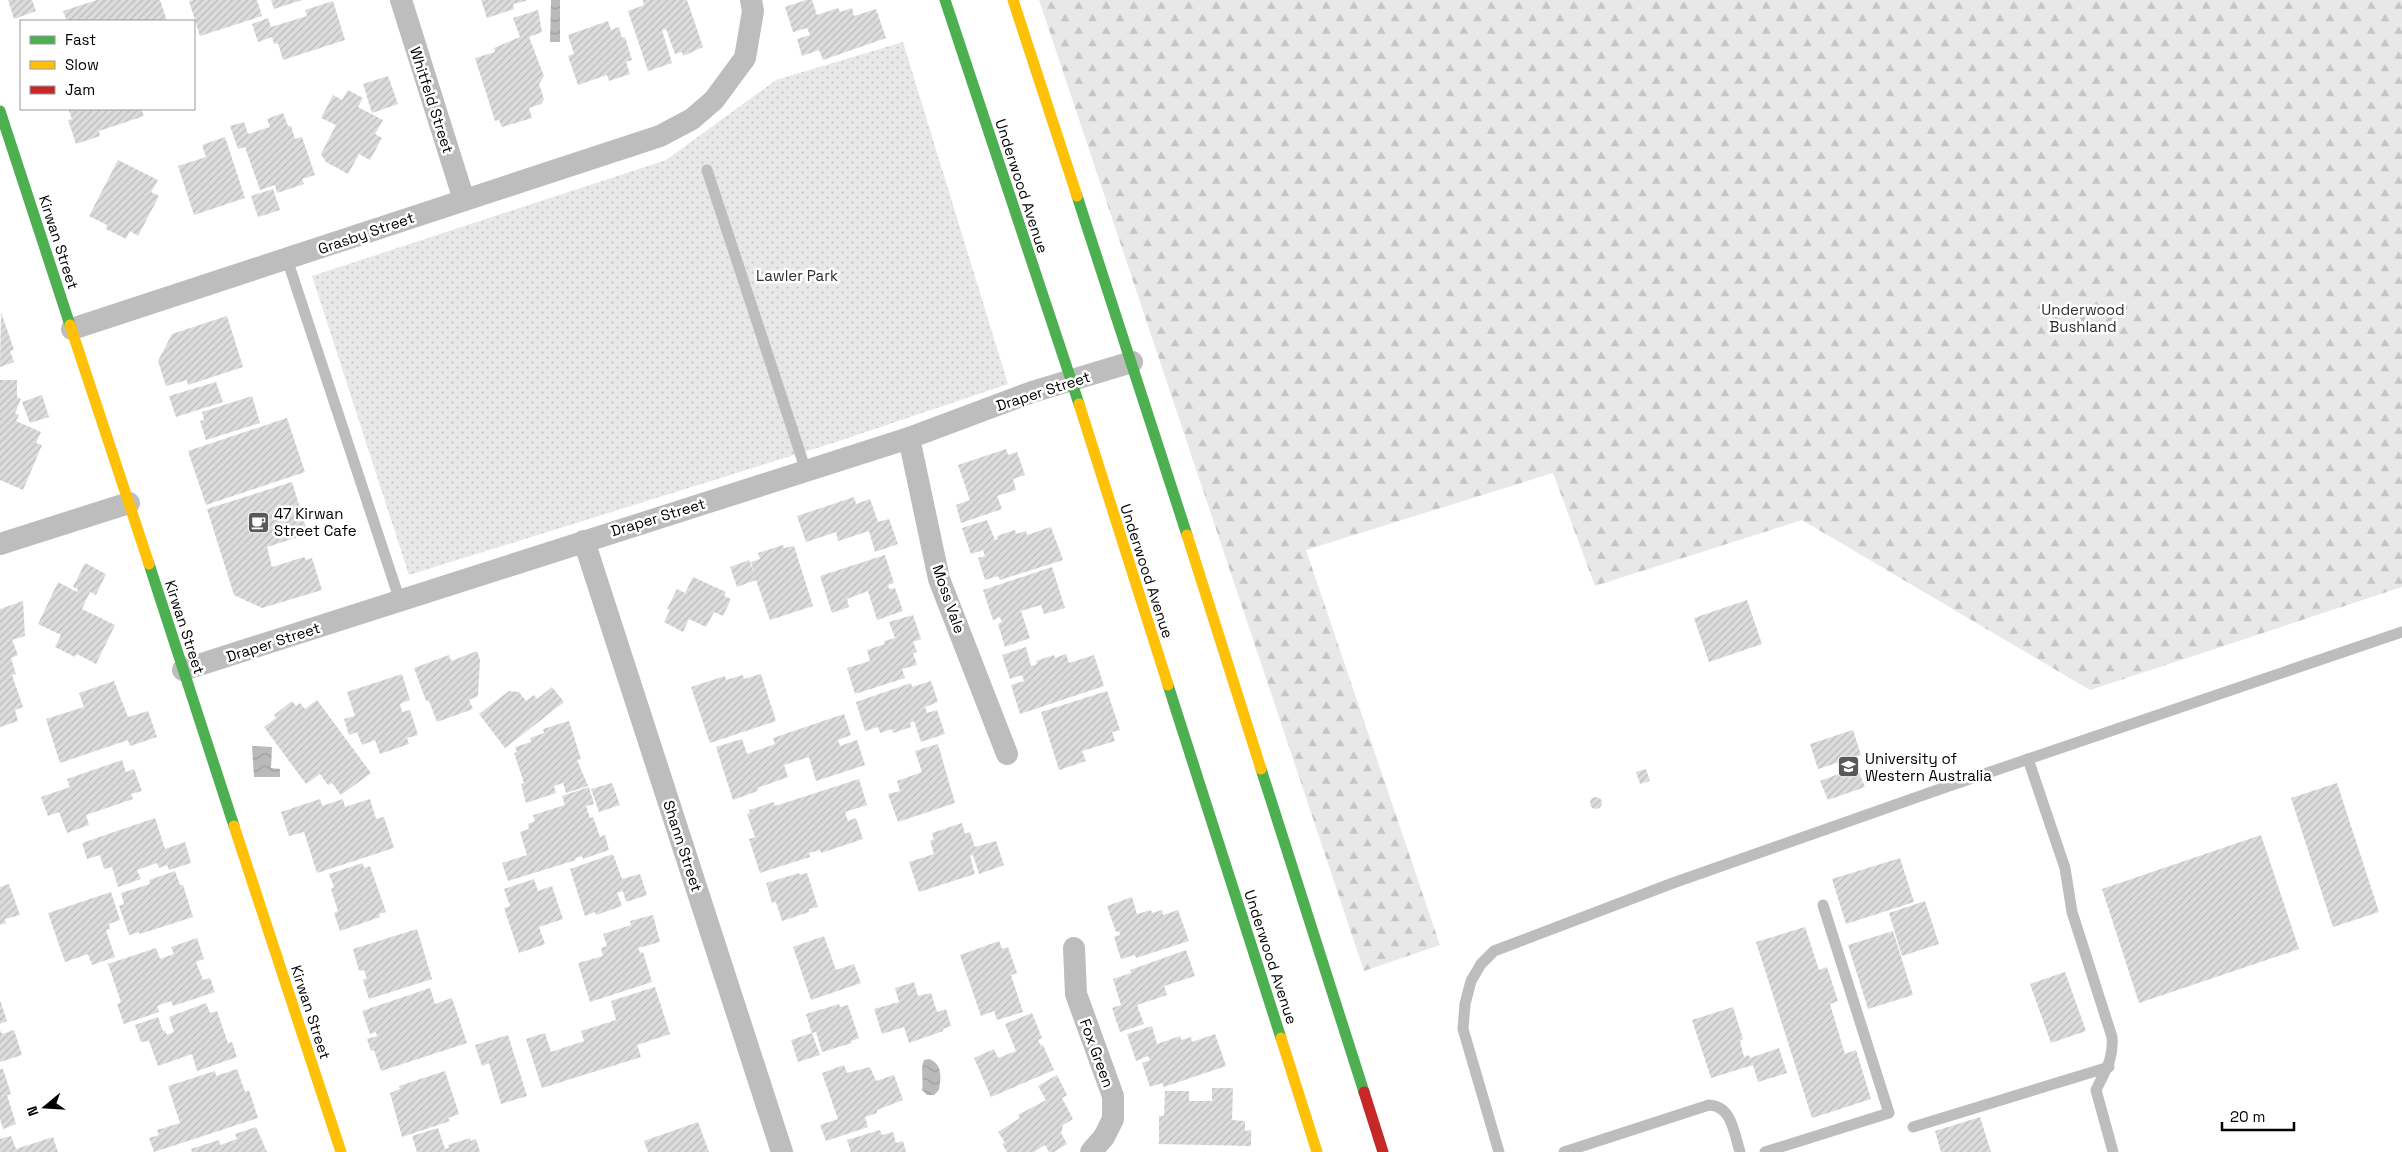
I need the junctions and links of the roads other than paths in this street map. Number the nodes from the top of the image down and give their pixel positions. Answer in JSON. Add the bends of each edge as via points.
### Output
{"nodes":[{"id":1,"x":401,"y":0,"type":"edge"},
{"id":2,"x":751,"y":0,"type":"edge"},
{"id":3,"x":945,"y":0,"type":"edge"},
{"id":4,"x":1013,"y":0,"type":"edge"},
{"id":5,"x":0,"y":111,"type":"edge"},
{"id":6,"x":707,"y":170,"type":"dead end"},
{"id":7,"x":464,"y":200,"type":"junction"},
{"id":8,"x":288,"y":259,"type":"junction"},
{"id":9,"x":72,"y":329,"type":"junction"},
{"id":10,"x":1132,"y":362,"type":"junction"},
{"id":11,"x":1071,"y":380,"type":"junction"},
{"id":12,"x":909,"y":438,"type":"junction"},
{"id":13,"x":806,"y":471,"type":"junction"},
{"id":14,"x":128,"y":503,"type":"junction"},
{"id":15,"x":584,"y":541,"type":"junction"},
{"id":16,"x":0,"y":544,"type":"edge"},
{"id":17,"x":400,"y":601,"type":"junction"},
{"id":18,"x":2402,"y":632,"type":"edge"},
{"id":19,"x":183,"y":670,"type":"junction"},
{"id":20,"x":1007,"y":754,"type":"dead end"},
{"id":21,"x":2028,"y":759,"type":"junction"},
{"id":22,"x":1823,"y":905,"type":"dead end"},
{"id":23,"x":1074,"y":948,"type":"dead end"},
{"id":24,"x":2109,"y":1067,"type":"junction"},
{"id":25,"x":1913,"y":1127,"type":"dead end"},
{"id":26,"x":341,"y":1152,"type":"edge"},
{"id":27,"x":782,"y":1152,"type":"edge"},
{"id":28,"x":1091,"y":1152,"type":"edge"},
{"id":29,"x":1317,"y":1152,"type":"edge"},
{"id":30,"x":1383,"y":1152,"type":"edge"},
{"id":31,"x":1499,"y":1152,"type":"edge"},
{"id":32,"x":1564,"y":1152,"type":"edge"},
{"id":33,"x":1740,"y":1152,"type":"edge"},
{"id":34,"x":1765,"y":1152,"type":"edge"},
{"id":35,"x":2113,"y":1152,"type":"edge"}],
"edges":[{"from":1,"to":7,"type":"street","name":"Whitfeld Street"},
{"from":2,"to":7,"type":"street","name":"Grasby Street","via":[[753,11],[745,58],[714,100],[692,119],[660,136]]},
{"from":3,"to":11,"type":"main road","name":"Underwood Avenue"},
{"from":4,"to":10,"type":"main road"},
{"from":5,"to":9,"type":"main road","name":"Kirwan Street"},
{"from":6,"to":13,"type":"lane"},
{"from":7,"to":8,"type":"street","name":"Grasby Street"},
{"from":8,"to":9,"type":"street","name":"Grasby Street"},
{"from":8,"to":17,"type":"lane"},
{"from":9,"to":14,"type":"main road","name":"Kirwan Street"},
{"from":10,"to":11,"type":"street","name":"Draper Street"},
{"from":10,"to":30,"type":"main road"},
{"from":11,"to":12,"type":"street","name":"Draper Street"},
{"from":11,"to":29,"type":"main road","name":"Underwood Avenue"},
{"from":12,"to":13,"type":"street","name":"Draper Street"},
{"from":12,"to":20,"type":"street","name":"Moss Vale","via":[[939,579]]},
{"from":13,"to":15,"type":"street","name":"Draper Street"},
{"from":14,"to":16,"type":"street"},
{"from":14,"to":19,"type":"main road","name":"Kirwan Street"},
{"from":15,"to":17,"type":"street","name":"Draper Street"},
{"from":15,"to":27,"type":"street","name":"Shann Street"},
{"from":17,"to":19,"type":"street","name":"Draper Street"},
{"from":18,"to":21,"type":"lane"},
{"from":19,"to":26,"type":"main road","name":"Kirwan Street"},
{"from":21,"to":24,"type":"lane","via":[[2065,868],[2072,912],[2112,1037],[2114,1052]]},
{"from":21,"to":31,"type":"lane","via":[[1682,880],[1494,951],[1471,980],[1463,1029]]},
{"from":22,"to":34,"type":"lane","via":[[1889,1112]]},
{"from":23,"to":28,"type":"street","name":"Fox Green","via":[[1076,994],[1112,1096],[1113,1119]]},
{"from":24,"to":25,"type":"lane"},
{"from":24,"to":35,"type":"lane","via":[[2096,1090]]},
{"from":32,"to":33,"type":"lane","via":[[1709,1105],[1718,1105],[1728,1113]]}]}
